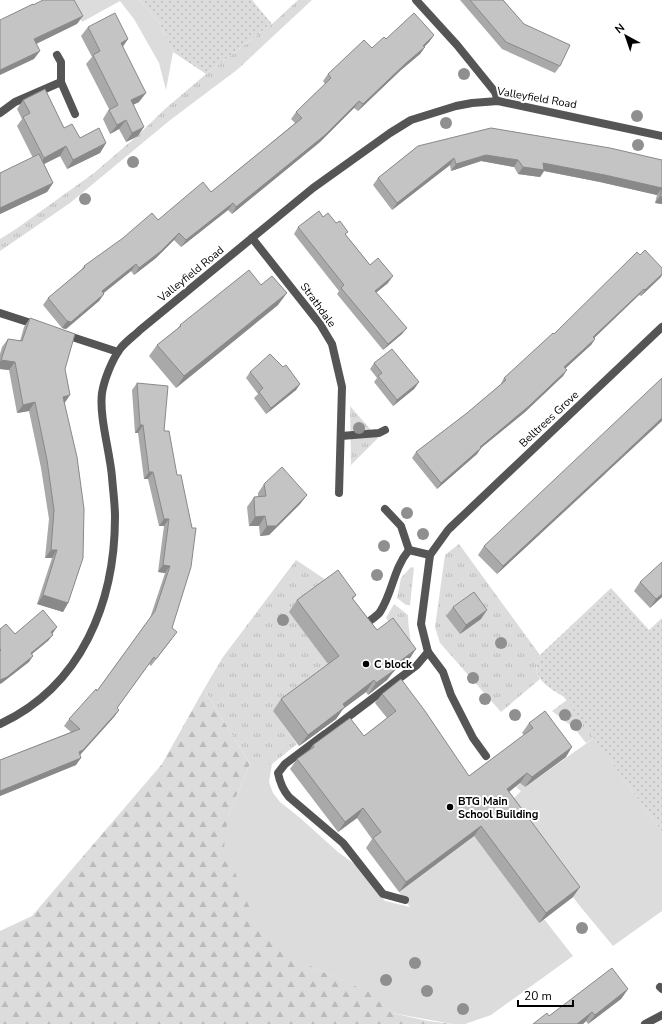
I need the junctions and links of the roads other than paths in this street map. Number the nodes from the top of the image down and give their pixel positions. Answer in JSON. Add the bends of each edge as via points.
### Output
{"nodes":[{"id":1,"x":416,"y":0,"type":"edge"},
{"id":2,"x":57,"y":55,"type":"dead end"},
{"id":3,"x":61,"y":82,"type":"junction"},
{"id":4,"x":498,"y":100,"type":"junction"},
{"id":5,"x":0,"y":113,"type":"edge"},
{"id":6,"x":75,"y":114,"type":"dead end"},
{"id":7,"x":662,"y":136,"type":"edge"},
{"id":8,"x":252,"y":238,"type":"junction"},
{"id":9,"x":0,"y":313,"type":"edge"},
{"id":10,"x":662,"y":327,"type":"edge"},
{"id":11,"x":118,"y":352,"type":"junction"},
{"id":12,"x":384,"y":430,"type":"dead end"},
{"id":13,"x":341,"y":436,"type":"junction"},
{"id":14,"x":339,"y":493,"type":"dead end"},
{"id":15,"x":386,"y":510,"type":"dead end"},
{"id":16,"x":409,"y":550,"type":"junction"},
{"id":17,"x":430,"y":555,"type":"junction"},
{"id":18,"x":368,"y":622,"type":"edge"},
{"id":19,"x":428,"y":652,"type":"junction"},
{"id":20,"x":0,"y":724,"type":"edge"},
{"id":21,"x":486,"y":756,"type":"dead end"},
{"id":22,"x":405,"y":900,"type":"dead end"},
{"id":23,"x":662,"y":1015,"type":"edge"},
{"id":24,"x":645,"y":1024,"type":"edge"}],
"edges":[{"from":1,"to":4,"type":"street","via":[[457,45],[495,92]]},
{"from":2,"to":3,"type":"street","via":[[61,62]]},
{"from":3,"to":5,"type":"street","via":[[15,102]]},
{"from":3,"to":6,"type":"street"},
{"from":4,"to":7,"type":"street","name":"Valleyfield Road"},
{"from":4,"to":8,"type":"street","name":"Valleyfield Road","via":[[456,106],[411,120],[313,188]]},
{"from":8,"to":11,"type":"street","name":"Valleyfield Road","via":[[140,330]]},
{"from":8,"to":13,"type":"street","name":"Strathdale","via":[[320,324],[332,344],[342,387]]},
{"from":9,"to":11,"type":"street"},
{"from":10,"to":17,"type":"street","name":"Belltrees Grove","via":[[451,527]]},
{"from":11,"to":20,"type":"street","name":"Valleyfield Road","via":[[108,372],[102,393],[102,413],[111,462],[115,516],[109,578],[100,613],[86,644],[64,676],[31,706]]},
{"from":12,"to":13,"type":"street","via":[[379,433]]},
{"from":13,"to":14,"type":"street","name":"Strathdale"},
{"from":15,"to":16,"type":"street","via":[[401,526]]},
{"from":16,"to":17,"type":"street"},
{"from":16,"to":18,"type":"street","via":[[395,572],[379,614]]},
{"from":17,"to":19,"type":"street","via":[[421,624]]},
{"from":19,"to":21,"type":"street","via":[[443,672],[454,701],[473,738]]},
{"from":19,"to":22,"type":"street","via":[[417,665],[285,764],[278,773],[279,782],[289,797],[343,843],[383,894]]},
{"from":23,"to":24,"type":"street"}]}
